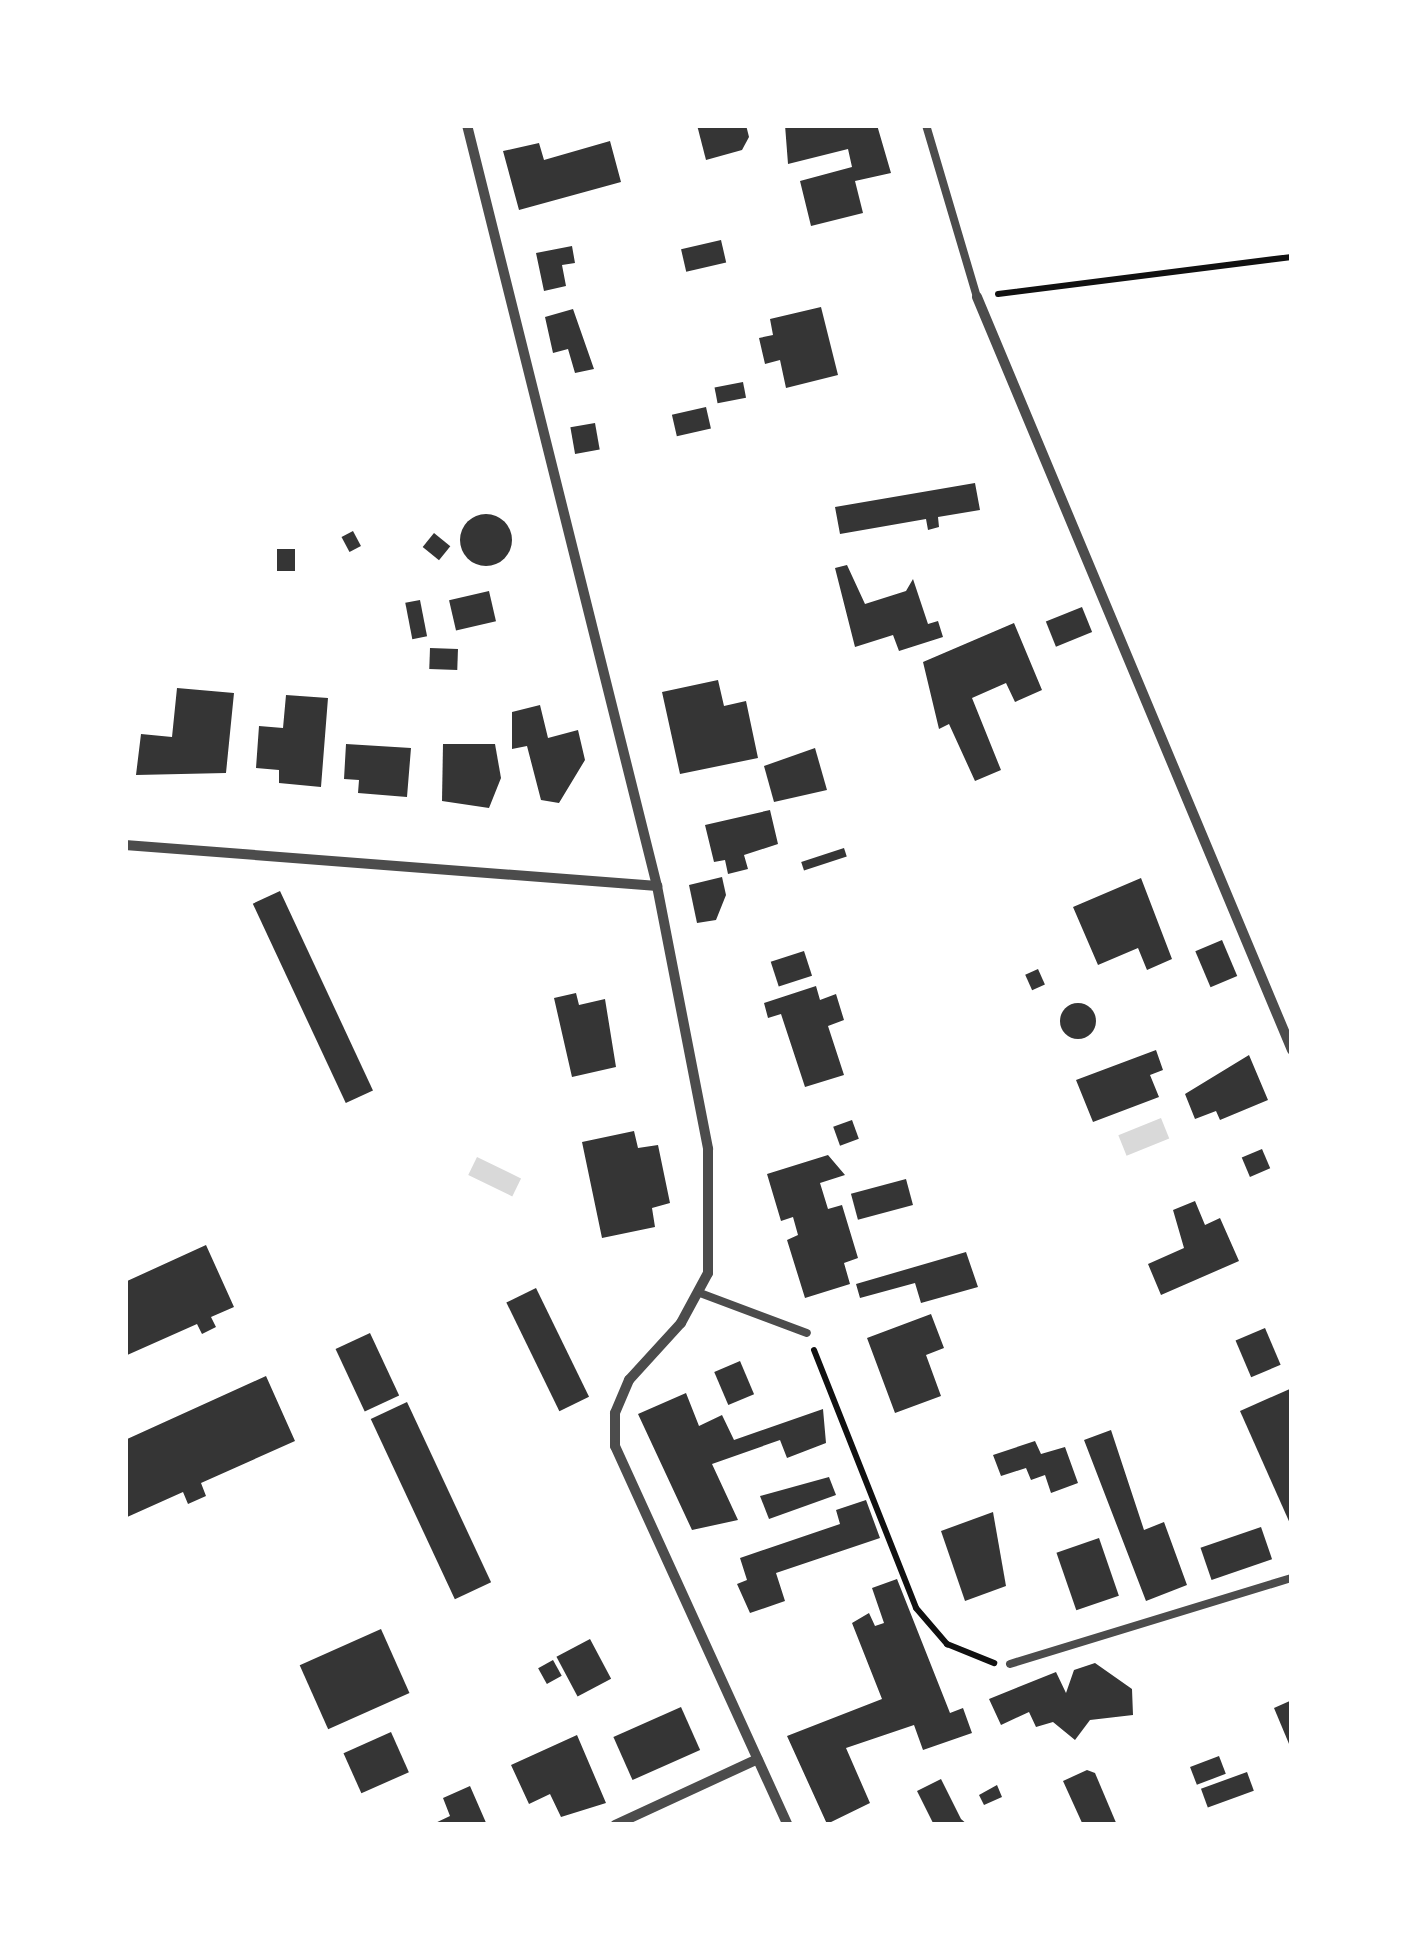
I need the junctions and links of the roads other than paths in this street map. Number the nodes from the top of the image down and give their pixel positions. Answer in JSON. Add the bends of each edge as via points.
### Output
{"nodes":[{"id":1,"x":466,"y":125,"type":"edge"},
{"id":2,"x":926,"y":125,"type":"edge"},
{"id":3,"x":977,"y":297,"type":"joint"},
{"id":4,"x":125,"y":845,"type":"edge"},
{"id":5,"x":657,"y":886,"type":"junction"},
{"id":6,"x":1292,"y":1050,"type":"edge"},
{"id":7,"x":700,"y":1294,"type":"junction"},
{"id":8,"x":807,"y":1333,"type":"road end"},
{"id":9,"x":1292,"y":1578,"type":"edge"},
{"id":10,"x":1010,"y":1664,"type":"road end"},
{"id":11,"x":758,"y":1759,"type":"junction"},
{"id":12,"x":615,"y":1825,"type":"edge"},
{"id":13,"x":788,"y":1825,"type":"edge"}],
"edges":[{"from":1,"to":5,"type":"street"},
{"from":2,"to":3,"type":"lane"},
{"from":3,"to":6,"type":"street"},
{"from":4,"to":5,"type":"street"},
{"from":5,"to":7,"type":"street","via":[[708,1148],[711,1246]]},
{"from":7,"to":8,"type":"lane"},
{"from":7,"to":11,"type":"street","via":[[629,1380],[614,1412],[614,1446]]},
{"from":9,"to":10,"type":"lane"},
{"from":11,"to":12,"type":"street"},
{"from":11,"to":13,"type":"street"}]}
